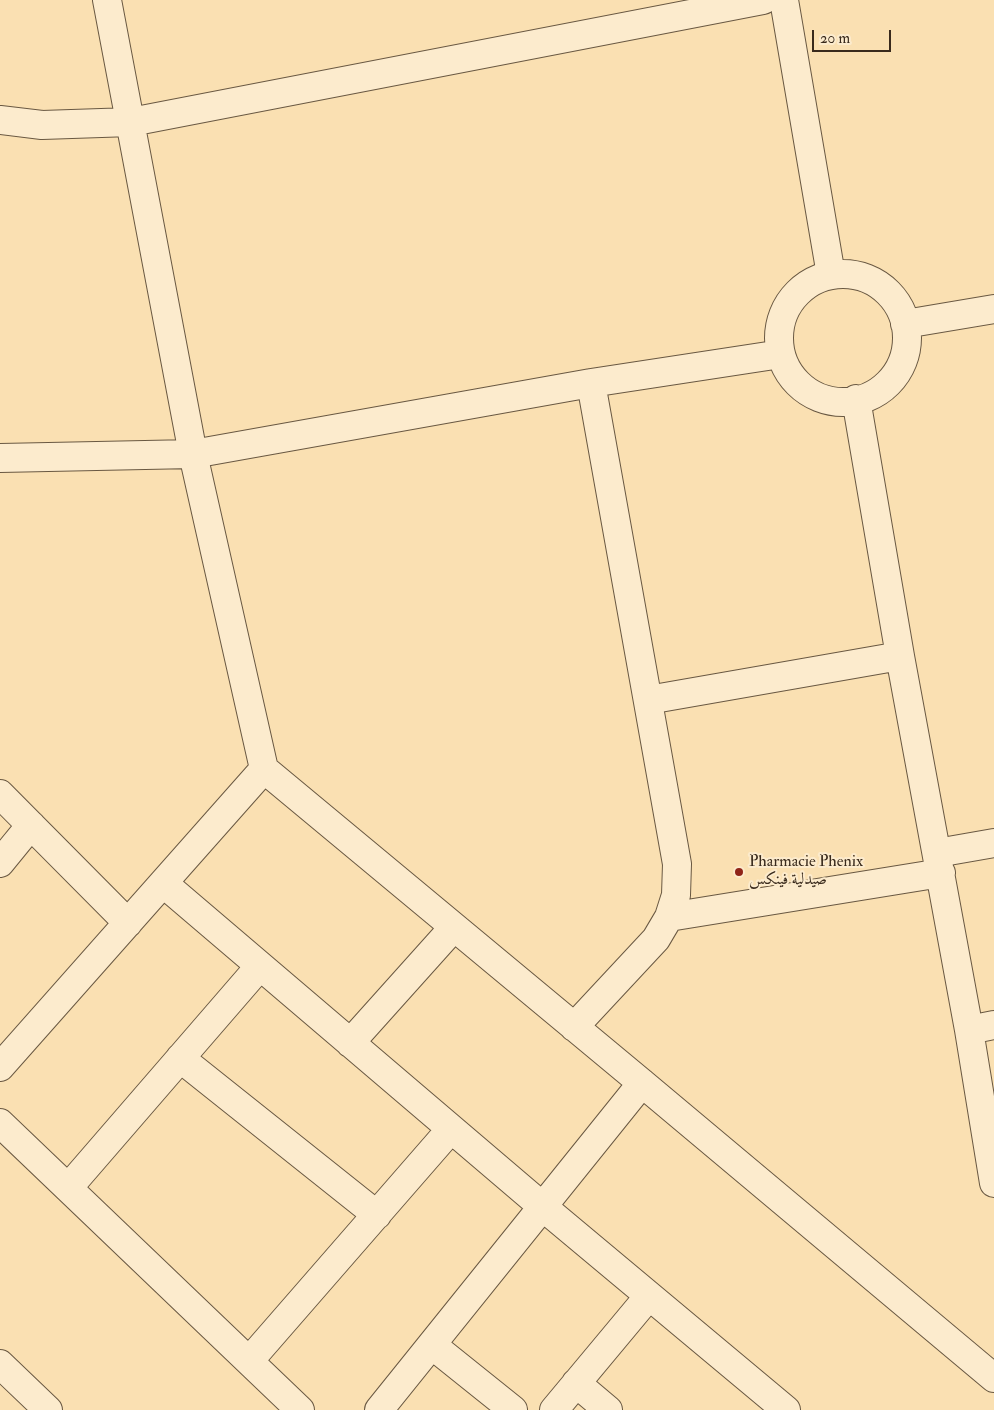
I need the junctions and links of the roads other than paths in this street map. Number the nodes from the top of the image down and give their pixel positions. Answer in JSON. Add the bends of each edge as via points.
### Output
{"nodes":[{"id":1,"x":106,"y":0,"type":"edge"},
{"id":2,"x":763,"y":0,"type":"edge"},
{"id":3,"x":784,"y":0,"type":"edge"},
{"id":4,"x":0,"y":120,"type":"edge"},
{"id":5,"x":131,"y":122,"type":"junction"},
{"id":6,"x":832,"y":275,"type":"junction"},
{"id":7,"x":994,"y":309,"type":"edge"},
{"id":8,"x":906,"y":324,"type":"junction"},
{"id":9,"x":780,"y":354,"type":"junction"},
{"id":10,"x":591,"y":383,"type":"junction"},
{"id":11,"x":856,"y":400,"type":"junction"},
{"id":12,"x":193,"y":454,"type":"junction"},
{"id":13,"x":0,"y":458,"type":"edge"},
{"id":14,"x":900,"y":656,"type":"junction"},
{"id":15,"x":648,"y":700,"type":"junction"},
{"id":16,"x":264,"y":770,"type":"junction"},
{"id":17,"x":0,"y":794,"type":"edge"},
{"id":18,"x":31,"y":825,"type":"junction"},
{"id":19,"x":994,"y":843,"type":"edge"},
{"id":20,"x":0,"y":863,"type":"edge"},
{"id":21,"x":939,"y":863,"type":"junction"},
{"id":22,"x":163,"y":883,"type":"junction"},
{"id":23,"x":668,"y":916,"type":"junction"},
{"id":24,"x":128,"y":923,"type":"junction"},
{"id":25,"x":454,"y":927,"type":"junction"},
{"id":26,"x":260,"y":966,"type":"junction"},
{"id":27,"x":574,"y":1027,"type":"junction"},
{"id":28,"x":982,"y":1027,"type":"edge"},
{"id":29,"x":350,"y":1043,"type":"junction"},
{"id":30,"x":180,"y":1058,"type":"junction"},
{"id":31,"x":0,"y":1067,"type":"edge"},
{"id":32,"x":642,"y":1083,"type":"junction"},
{"id":33,"x":0,"y":1122,"type":"edge"},
{"id":34,"x":452,"y":1129,"type":"junction"},
{"id":35,"x":994,"y":1183,"type":"edge"},
{"id":36,"x":68,"y":1188,"type":"junction"},
{"id":37,"x":543,"y":1207,"type":"junction"},
{"id":38,"x":377,"y":1215,"type":"junction"},
{"id":39,"x":649,"y":1296,"type":"junction"},
{"id":40,"x":432,"y":1345,"type":"junction"},
{"id":41,"x":249,"y":1361,"type":"junction"},
{"id":42,"x":0,"y":1364,"type":"edge"},
{"id":43,"x":994,"y":1378,"type":"edge"},
{"id":44,"x":576,"y":1383,"type":"junction"},
{"id":45,"x":48,"y":1410,"type":"edge"},
{"id":46,"x":300,"y":1410,"type":"edge"},
{"id":47,"x":379,"y":1410,"type":"edge"},
{"id":48,"x":513,"y":1410,"type":"edge"},
{"id":49,"x":554,"y":1410,"type":"edge"},
{"id":50,"x":608,"y":1410,"type":"edge"},
{"id":51,"x":786,"y":1410,"type":"edge"}],
"edges":[{"from":1,"to":5,"type":"street"},
{"from":2,"to":5,"type":"street"},
{"from":3,"to":6,"type":"street"},
{"from":4,"to":5,"type":"street","via":[[42,125]]},
{"from":5,"to":12,"type":"street"},
{"from":6,"to":8,"type":"street","via":[[851,274],[870,280],[886,291]]},
{"from":6,"to":9,"type":"street","via":[[812,282],[795,295],[784,313],[778,334]]},
{"from":7,"to":8,"type":"street"},
{"from":8,"to":11,"type":"street","via":[[903,360],[894,376],[881,389]]},
{"from":9,"to":10,"type":"street"},
{"from":9,"to":11,"type":"street","via":[[789,374],[804,389],[823,399]]},
{"from":10,"to":12,"type":"street"},
{"from":10,"to":15,"type":"street"},
{"from":11,"to":14,"type":"street"},
{"from":12,"to":13,"type":"street"},
{"from":12,"to":16,"type":"street"},
{"from":14,"to":15,"type":"street"},
{"from":14,"to":21,"type":"street"},
{"from":15,"to":23,"type":"street","via":[[677,864],[676,895]]},
{"from":16,"to":22,"type":"street"},
{"from":16,"to":25,"type":"street"},
{"from":17,"to":18,"type":"street"},
{"from":18,"to":20,"type":"street"},
{"from":18,"to":24,"type":"street"},
{"from":19,"to":21,"type":"street"},
{"from":21,"to":23,"type":"street"},
{"from":21,"to":28,"type":"street"},
{"from":22,"to":24,"type":"street"},
{"from":22,"to":26,"type":"street"},
{"from":23,"to":27,"type":"street","via":[[656,939]]},
{"from":24,"to":31,"type":"street"},
{"from":25,"to":27,"type":"street"},
{"from":25,"to":29,"type":"street"},
{"from":26,"to":29,"type":"street"},
{"from":26,"to":30,"type":"street"},
{"from":27,"to":32,"type":"street"},
{"from":28,"to":35,"type":"street"},
{"from":29,"to":34,"type":"street"},
{"from":30,"to":36,"type":"street"},
{"from":30,"to":38,"type":"street"},
{"from":32,"to":37,"type":"street"},
{"from":32,"to":43,"type":"street"},
{"from":33,"to":36,"type":"street"},
{"from":34,"to":37,"type":"street"},
{"from":34,"to":38,"type":"street"},
{"from":36,"to":41,"type":"street"},
{"from":37,"to":39,"type":"street"},
{"from":37,"to":40,"type":"street"},
{"from":38,"to":41,"type":"street"},
{"from":39,"to":44,"type":"street"},
{"from":39,"to":51,"type":"street"},
{"from":40,"to":47,"type":"street"},
{"from":40,"to":48,"type":"street"},
{"from":41,"to":46,"type":"street"},
{"from":42,"to":45,"type":"street"},
{"from":44,"to":49,"type":"street"},
{"from":44,"to":50,"type":"street"}]}
